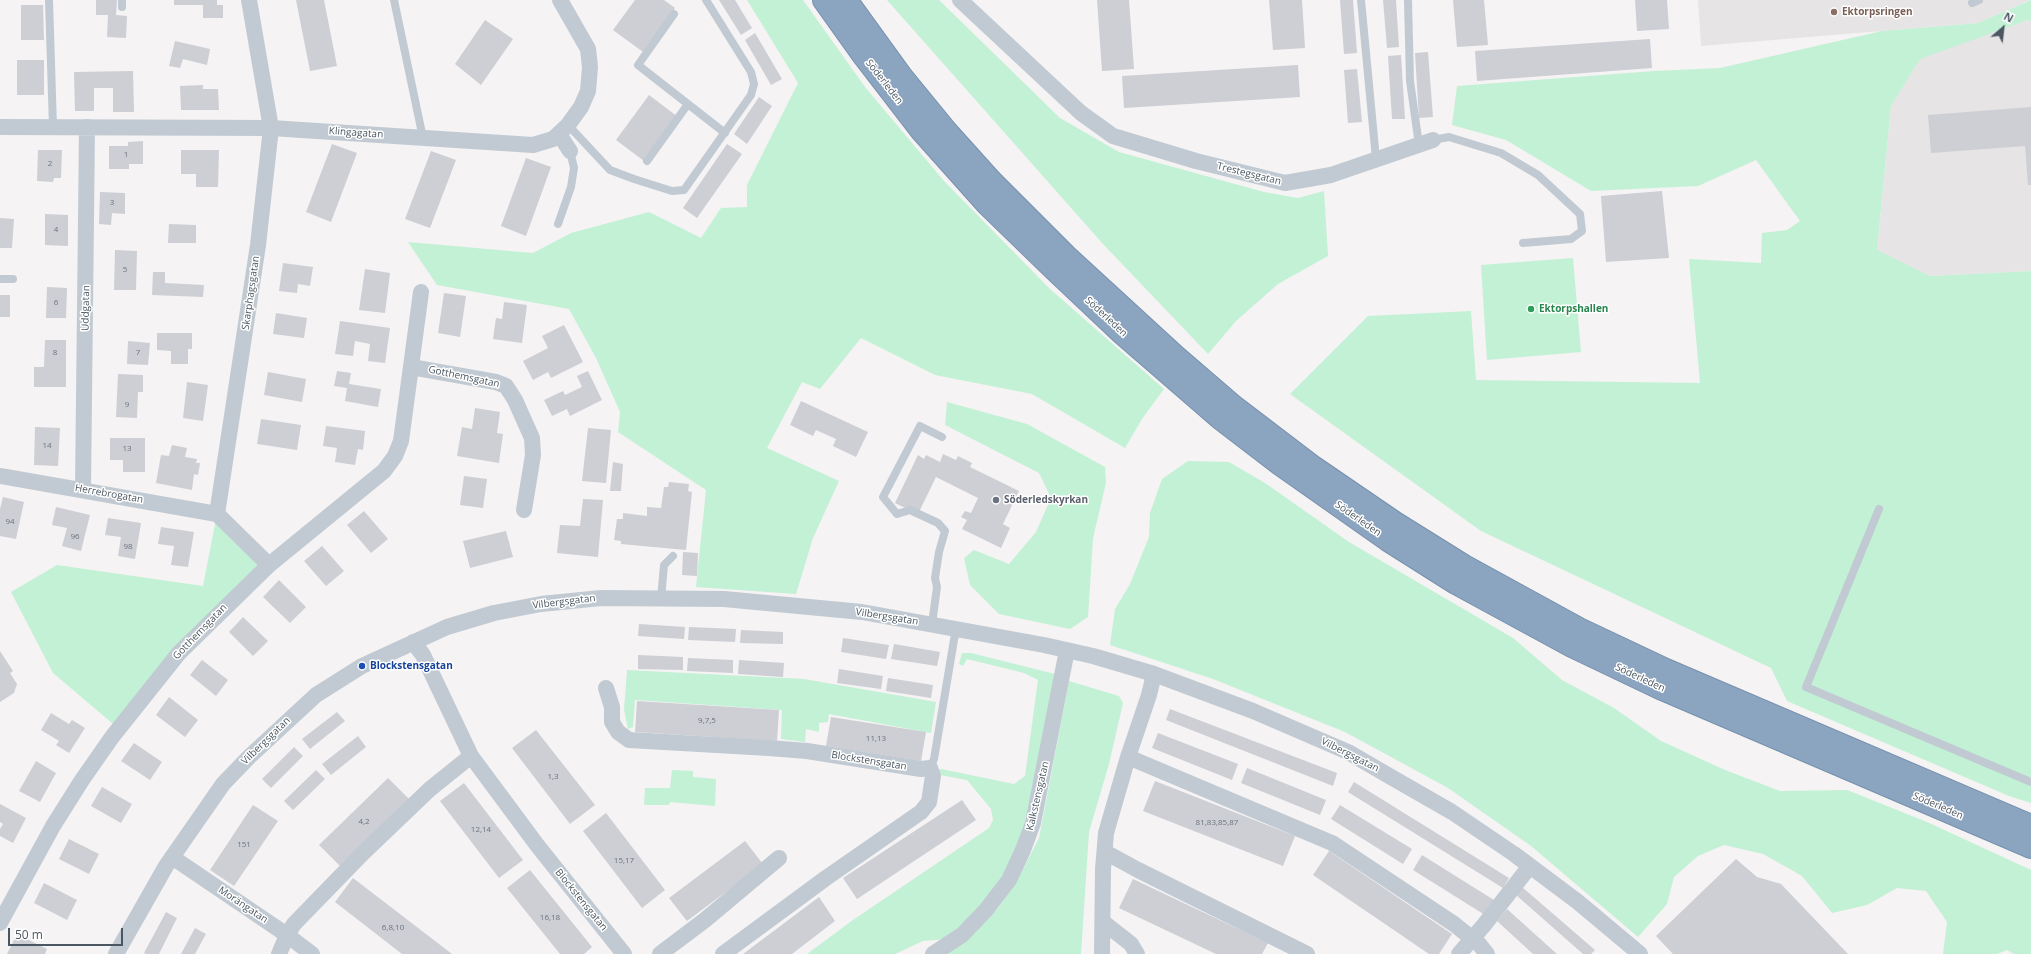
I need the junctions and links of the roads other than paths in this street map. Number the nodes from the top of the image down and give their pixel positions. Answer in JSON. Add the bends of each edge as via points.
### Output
{"nodes":[{"id":1,"x":49,"y":0,"type":"edge"},
{"id":2,"x":249,"y":0,"type":"edge"},
{"id":3,"x":394,"y":0,"type":"edge"},
{"id":4,"x":560,"y":0,"type":"edge"},
{"id":5,"x":706,"y":0,"type":"edge"},
{"id":6,"x":824,"y":0,"type":"edge"},
{"id":7,"x":846,"y":0,"type":"edge"},
{"id":8,"x":960,"y":0,"type":"edge"},
{"id":9,"x":1361,"y":0,"type":"edge"},
{"id":10,"x":1408,"y":0,"type":"edge"},
{"id":11,"x":674,"y":14,"type":"dead end"},
{"id":12,"x":688,"y":104,"type":"junction"},
{"id":13,"x":87,"y":126,"type":"junction"},
{"id":14,"x":53,"y":127,"type":"junction"},
{"id":15,"x":0,"y":128,"type":"edge"},
{"id":16,"x":271,"y":128,"type":"junction"},
{"id":17,"x":563,"y":130,"type":"junction"},
{"id":18,"x":725,"y":133,"type":"junction"},
{"id":19,"x":423,"y":138,"type":"junction"},
{"id":20,"x":1426,"y":143,"type":"junction"},
{"id":21,"x":570,"y":151,"type":"joint"},
{"id":22,"x":1376,"y":159,"type":"junction"},
{"id":23,"x":647,"y":161,"type":"dead end"},
{"id":24,"x":558,"y":224,"type":"dead end"},
{"id":25,"x":1522,"y":243,"type":"dead end"},
{"id":26,"x":0,"y":279,"type":"edge"},
{"id":27,"x":13,"y":279,"type":"dead end"},
{"id":28,"x":422,"y":292,"type":"dead end"},
{"id":29,"x":411,"y":367,"type":"junction"},
{"id":30,"x":942,"y":438,"type":"dead end"},
{"id":31,"x":0,"y":476,"type":"edge"},
{"id":32,"x":83,"y":489,"type":"junction"},
{"id":33,"x":1879,"y":509,"type":"dead end"},
{"id":34,"x":524,"y":510,"type":"dead end"},
{"id":35,"x":218,"y":514,"type":"junction"},
{"id":36,"x":672,"y":556,"type":"dead end"},
{"id":37,"x":269,"y":565,"type":"junction"},
{"id":38,"x":661,"y":599,"type":"junction"},
{"id":39,"x":932,"y":624,"type":"junction"},
{"id":40,"x":956,"y":628,"type":"junction"},
{"id":41,"x":413,"y":642,"type":"junction"},
{"id":42,"x":1067,"y":650,"type":"junction"},
{"id":43,"x":1154,"y":674,"type":"junction"},
{"id":44,"x":606,"y":688,"type":"dead end"},
{"id":45,"x":471,"y":756,"type":"junction"},
{"id":46,"x":1128,"y":757,"type":"junction"},
{"id":47,"x":930,"y":768,"type":"junction"},
{"id":48,"x":2031,"y":782,"type":"edge"},
{"id":49,"x":2031,"y":826,"type":"edge"},
{"id":50,"x":2031,"y":847,"type":"edge"},
{"id":51,"x":1105,"y":852,"type":"junction"},
{"id":52,"x":172,"y":857,"type":"junction"},
{"id":53,"x":778,"y":858,"type":"dead end"},
{"id":54,"x":1530,"y":866,"type":"junction"},
{"id":55,"x":1103,"y":922,"type":"junction"},
{"id":56,"x":0,"y":923,"type":"edge"},
{"id":57,"x":287,"y":935,"type":"junction"},
{"id":58,"x":1472,"y":939,"type":"junction"},
{"id":59,"x":116,"y":954,"type":"edge"},
{"id":60,"x":279,"y":954,"type":"edge"},
{"id":61,"x":312,"y":954,"type":"edge"},
{"id":62,"x":624,"y":954,"type":"edge"},
{"id":63,"x":660,"y":954,"type":"edge"},
{"id":64,"x":723,"y":954,"type":"edge"},
{"id":65,"x":933,"y":954,"type":"edge"},
{"id":66,"x":1102,"y":954,"type":"edge"},
{"id":67,"x":1137,"y":954,"type":"edge"},
{"id":68,"x":1307,"y":954,"type":"edge"},
{"id":69,"x":1459,"y":954,"type":"edge"},
{"id":70,"x":1487,"y":954,"type":"edge"},
{"id":71,"x":1640,"y":954,"type":"edge"}],
"edges":[{"from":1,"to":14,"type":"lane"},
{"from":2,"to":16,"type":"street","name":"Skarphagsgatan"},
{"from":3,"to":19,"type":"lane"},
{"from":4,"to":17,"type":"street","name":"Klingagatan","via":[[588,49],[590,67],[588,91],[581,107]]},
{"from":5,"to":18,"type":"lane","via":[[751,72],[754,84],[751,95]]},
{"from":6,"to":50,"type":"highway","name":"Söderleden","via":[[921,130],[988,205],[1054,269],[1123,334],[1220,418],[1382,536],[1456,583],[1578,649],[1660,688]]},
{"from":7,"to":49,"type":"highway","name":"Söderleden","via":[[901,76],[946,131],[991,181],[1066,256],[1227,401],[1319,471],[1464,566],[1579,628],[1666,670]]},
{"from":8,"to":22,"type":"street","name":"Trestegsgatan","via":[[1081,113],[1114,136],[1196,161],[1285,183],[1331,174]]},
{"from":9,"to":22,"type":"lane"},
{"from":10,"to":20,"type":"lane","via":[[1410,81]]},
{"from":11,"to":12,"type":"lane","via":[[638,65]]},
{"from":12,"to":18,"type":"lane"},
{"from":12,"to":23,"type":"lane"},
{"from":13,"to":14,"type":"street","name":"Klingagatan"},
{"from":13,"to":16,"type":"street","name":"Klingagatan"},
{"from":13,"to":32,"type":"street","name":"Uddgatan"},
{"from":14,"to":15,"type":"street","name":"Klingagatan"},
{"from":16,"to":19,"type":"street","name":"Klingagatan"},
{"from":16,"to":35,"type":"street","name":"Skarphagsgatan","via":[[258,240]]},
{"from":17,"to":18,"type":"lane","via":[[610,170],[672,191],[684,190]]},
{"from":17,"to":19,"type":"street","name":"Klingagatan","via":[[553,138],[533,145]]},
{"from":17,"to":21,"type":"street"},
{"from":20,"to":22,"type":"street","name":"Trestegsgatan"},
{"from":20,"to":25,"type":"lane","name":"Trestegsgatan","via":[[1449,136],[1502,153],[1538,175],[1580,214],[1582,231],[1571,239]]},
{"from":21,"to":24,"type":"lane","via":[[574,168],[571,187]]},
{"from":26,"to":27,"type":"lane"},
{"from":28,"to":29,"type":"street","name":"Gotthemsgatan"},
{"from":29,"to":34,"type":"street","name":"Gotthemsgatan","via":[[506,386],[532,438],[534,455]]},
{"from":29,"to":37,"type":"street","name":"Gotthemsgatan","via":[[401,441],[395,456],[384,471]]},
{"from":30,"to":39,"type":"lane","via":[[920,426],[883,496],[897,514],[910,510],[938,523],[945,530],[935,578],[937,587]]},
{"from":31,"to":32,"type":"street","name":"Herrebrogatan"},
{"from":32,"to":35,"type":"street","name":"Herrebrogatan"},
{"from":33,"to":48,"type":"lane","via":[[1806,686]]},
{"from":35,"to":37,"type":"street"},
{"from":36,"to":38,"type":"lane","via":[[664,566]]},
{"from":37,"to":56,"type":"street","name":"Gotthemsgatan","via":[[179,653],[112,737],[53,826]]},
{"from":38,"to":39,"type":"street","name":"Vilbergsgatan","via":[[724,599],[794,604]]},
{"from":38,"to":41,"type":"street","name":"Vilbergsgatan","via":[[601,598],[541,604],[494,613],[445,628]]},
{"from":39,"to":40,"type":"street","name":"Vilbergsgatan"},
{"from":40,"to":42,"type":"street","name":"Vilbergsgatan"},
{"from":40,"to":47,"type":"lane","via":[[934,759]]},
{"from":41,"to":45,"type":"street","name":"Blockstensgatan","via":[[423,655]]},
{"from":41,"to":52,"type":"street","name":"Vilbergsgatan","via":[[362,666],[316,695],[283,724],[223,784]]},
{"from":42,"to":43,"type":"street","name":"Vilbergsgatan"},
{"from":42,"to":65,"type":"street","name":"Kalkstensgatan","via":[[1033,824],[1023,850],[1008,880],[986,910],[962,934]]},
{"from":43,"to":46,"type":"street"},
{"from":43,"to":54,"type":"street","name":"Vilbergsgatan","via":[[1253,711],[1348,752],[1452,812]]},
{"from":44,"to":47,"type":"street","name":"Blockstensgatan","via":[[612,707],[612,722],[618,732],[629,740],[776,748],[921,769]]},
{"from":45,"to":57,"type":"street","via":[[430,789],[363,853],[294,924]]},
{"from":45,"to":62,"type":"street","name":"Blockstensgatan","via":[[537,845]]},
{"from":46,"to":51,"type":"street","via":[[1106,833]]},
{"from":46,"to":58,"type":"street","via":[[1332,843],[1454,924]]},
{"from":47,"to":64,"type":"street","via":[[933,776],[928,802],[921,812]]},
{"from":51,"to":55,"type":"street"},
{"from":51,"to":68,"type":"street"},
{"from":52,"to":57,"type":"street","name":"Morängatan"},
{"from":52,"to":59,"type":"street","name":"Vilbergsgatan","via":[[139,910]]},
{"from":53,"to":63,"type":"street","via":[[705,920]]},
{"from":54,"to":58,"type":"street"},
{"from":54,"to":71,"type":"street","name":"Vilbergsgatan"},
{"from":55,"to":66,"type":"street"},
{"from":55,"to":67,"type":"street","via":[[1131,944]]},
{"from":57,"to":60,"type":"street"},
{"from":57,"to":61,"type":"street","name":"Morängatan"},
{"from":58,"to":69,"type":"street"},
{"from":58,"to":70,"type":"street"}]}
